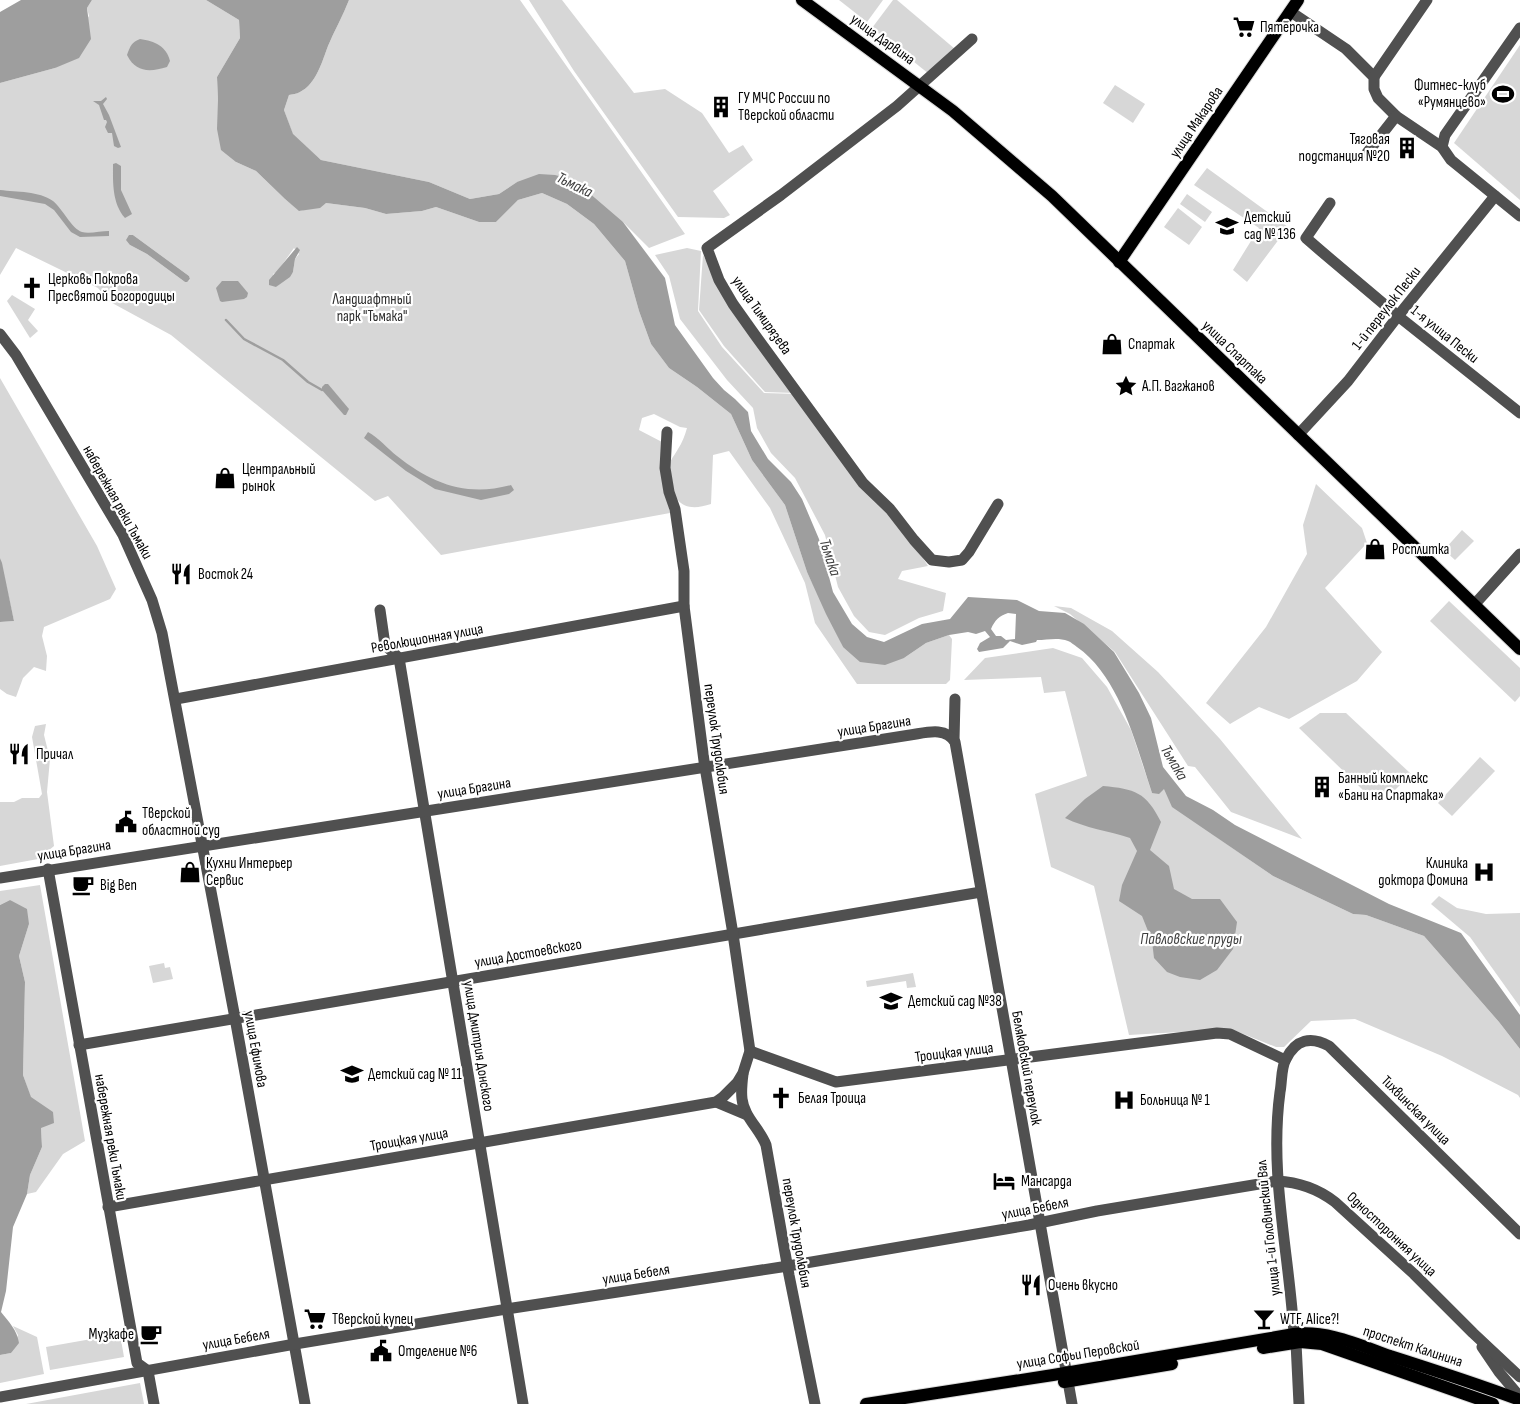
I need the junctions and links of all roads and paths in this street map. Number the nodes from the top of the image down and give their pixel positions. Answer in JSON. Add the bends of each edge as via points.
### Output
{"nodes":[{"id":1,"x":802,"y":0,"type":"edge"},
{"id":2,"x":1298,"y":0,"type":"edge"},
{"id":3,"x":1428,"y":0,"type":"edge"},
{"id":4,"x":1291,"y":12,"type":"junction"},
{"id":5,"x":1520,"y":28,"type":"edge"},
{"id":6,"x":972,"y":39,"type":"dead end"},
{"id":7,"x":1374,"y":77,"type":"junction"},
{"id":8,"x":921,"y":86,"type":"junction"},
{"id":9,"x":1396,"y":116,"type":"junction"},
{"id":10,"x":1442,"y":146,"type":"junction"},
{"id":11,"x":1367,"y":153,"type":"dead end"},
{"id":12,"x":1494,"y":196,"type":"junction"},
{"id":13,"x":1330,"y":203,"type":"dead end"},
{"id":14,"x":1520,"y":216,"type":"edge"},
{"id":15,"x":1119,"y":262,"type":"junction"},
{"id":16,"x":1398,"y":316,"type":"junction"},
{"id":17,"x":0,"y":334,"type":"edge"},
{"id":18,"x":1520,"y":413,"type":"edge"},
{"id":19,"x":667,"y":432,"type":"dead end"},
{"id":20,"x":1298,"y":435,"type":"junction"},
{"id":21,"x":998,"y":504,"type":"dead end"},
{"id":22,"x":1520,"y":554,"type":"edge"},
{"id":23,"x":1474,"y":605,"type":"junction"},
{"id":24,"x":684,"y":606,"type":"junction"},
{"id":25,"x":380,"y":610,"type":"dead end"},
{"id":26,"x":1520,"y":650,"type":"edge"},
{"id":27,"x":399,"y":658,"type":"junction"},
{"id":28,"x":176,"y":699,"type":"junction"},
{"id":29,"x":955,"y":699,"type":"dead end"},
{"id":30,"x":953,"y":739,"type":"junction"},
{"id":31,"x":704,"y":767,"type":"junction"},
{"id":32,"x":424,"y":811,"type":"junction"},
{"id":33,"x":203,"y":846,"type":"junction"},
{"id":34,"x":48,"y":870,"type":"junction"},
{"id":35,"x":0,"y":878,"type":"edge"},
{"id":36,"x":981,"y":892,"type":"junction"},
{"id":37,"x":733,"y":934,"type":"junction"},
{"id":38,"x":453,"y":981,"type":"junction"},
{"id":39,"x":235,"y":1018,"type":"junction"},
{"id":40,"x":79,"y":1045,"type":"junction"},
{"id":41,"x":750,"y":1051,"type":"junction"},
{"id":42,"x":1010,"y":1060,"type":"junction"},
{"id":43,"x":1285,"y":1060,"type":"junction"},
{"id":44,"x":743,"y":1073,"type":"junction"},
{"id":45,"x":716,"y":1102,"type":"junction"},
{"id":46,"x":747,"y":1115,"type":"junction"},
{"id":47,"x":480,"y":1142,"type":"junction"},
{"id":48,"x":265,"y":1180,"type":"junction"},
{"id":49,"x":1277,"y":1181,"type":"junction"},
{"id":50,"x":108,"y":1206,"type":"junction"},
{"id":51,"x":1039,"y":1223,"type":"junction"},
{"id":52,"x":1520,"y":1234,"type":"edge"},
{"id":53,"x":788,"y":1266,"type":"junction"},
{"id":54,"x":507,"y":1309,"type":"junction"},
{"id":55,"x":1473,"y":1334,"type":"junction"},
{"id":56,"x":1295,"y":1338,"type":"junction"},
{"id":57,"x":295,"y":1344,"type":"junction"},
{"id":58,"x":1514,"y":1366,"type":"edge"},
{"id":59,"x":148,"y":1371,"type":"junction"},
{"id":60,"x":1499,"y":1372,"type":"junction"},
{"id":61,"x":1067,"y":1377,"type":"junction"},
{"id":62,"x":1520,"y":1377,"type":"edge"},
{"id":63,"x":1486,"y":1387,"type":"junction"},
{"id":64,"x":0,"y":1397,"type":"edge"},
{"id":65,"x":1518,"y":1401,"type":"edge"},
{"id":66,"x":154,"y":1404,"type":"edge"},
{"id":67,"x":305,"y":1404,"type":"edge"},
{"id":68,"x":523,"y":1404,"type":"edge"},
{"id":69,"x":815,"y":1404,"type":"edge"},
{"id":70,"x":866,"y":1404,"type":"edge"},
{"id":71,"x":918,"y":1404,"type":"edge"},
{"id":72,"x":1072,"y":1404,"type":"edge"},
{"id":73,"x":1299,"y":1404,"type":"edge"},
{"id":74,"x":1493,"y":1404,"type":"edge"}],
"edges":[{"from":1,"to":8,"type":"main road","name":"улица Дарвина"},
{"from":2,"to":4,"type":"main road","name":"улица Макарова"},
{"from":3,"to":7,"type":"street"},
{"from":4,"to":7,"type":"street","via":[[1346,49]]},
{"from":4,"to":15,"type":"main road","name":"улица Макарова"},
{"from":5,"to":10,"type":"street","via":[[1446,135]]},
{"from":6,"to":8,"type":"street","name":"улица Тимирязева"},
{"from":7,"to":9,"type":"street","via":[[1378,98]]},
{"from":8,"to":15,"type":"main road","name":"улица Спартака","via":[[1052,196]]},
{"from":8,"to":21,"type":"street","name":"улица Тимирязева","via":[[707,248],[719,280],[755,335],[863,483],[890,509],[932,560],[962,560]]},
{"from":9,"to":10,"type":"street"},
{"from":9,"to":11,"type":"street"},
{"from":10,"to":12,"type":"street","via":[[1451,160]]},
{"from":12,"to":14,"type":"street"},
{"from":12,"to":16,"type":"street","name":"1-й переулок Пески"},
{"from":13,"to":16,"type":"street","name":"1-я улица Пески","via":[[1306,238]]},
{"from":15,"to":20,"type":"main road","name":"улица Спартака"},
{"from":16,"to":18,"type":"street","name":"1-я улица Пески"},
{"from":16,"to":20,"type":"street","name":"1-й переулок Пески","via":[[1348,381]]},
{"from":17,"to":28,"type":"street","name":"набережная реки Тьмаки","via":[[16,355],[123,535],[152,600]]},
{"from":19,"to":24,"type":"street","name":"переулок Трудолюбия","via":[[665,468],[676,509],[684,572]]},
{"from":20,"to":23,"type":"main road","name":"улица Спартака"},
{"from":22,"to":23,"type":"street"},
{"from":23,"to":26,"type":"main road","name":"улица Спартака"},
{"from":24,"to":27,"type":"street","name":"Революционная улица"},
{"from":24,"to":31,"type":"street","name":"переулок Трудолюбия"},
{"from":25,"to":27,"type":"street","name":"улица Дмитрия Донского","via":[[385,645]]},
{"from":27,"to":28,"type":"street","name":"Революционная улица"},
{"from":27,"to":32,"type":"street","name":"улица Дмитрия Донского"},
{"from":28,"to":33,"type":"street","name":"улица Ефимова"},
{"from":29,"to":30,"type":"street","name":"Беляковский переулок"},
{"from":30,"to":31,"type":"street","name":"улица Брагина","via":[[936,732]]},
{"from":30,"to":36,"type":"street","name":"Беляковский переулок"},
{"from":31,"to":32,"type":"street","name":"улица Брагина"},
{"from":31,"to":37,"type":"street","name":"переулок Трудолюбия"},
{"from":32,"to":33,"type":"street","name":"улица Брагина"},
{"from":32,"to":38,"type":"street","name":"улица Дмитрия Донского"},
{"from":33,"to":34,"type":"street","name":"улица Брагина"},
{"from":33,"to":39,"type":"street","name":"улица Ефимова"},
{"from":34,"to":35,"type":"street","name":"улица Брагина"},
{"from":34,"to":40,"type":"street","name":"набережная реки Тьмаки"},
{"from":36,"to":37,"type":"street","name":"улица Достоевского"},
{"from":36,"to":42,"type":"street","name":"Беляковский переулок"},
{"from":37,"to":38,"type":"street","name":"улица Достоевского"},
{"from":37,"to":41,"type":"street","name":"переулок Трудолюбия"},
{"from":38,"to":39,"type":"street","name":"улица Достоевского"},
{"from":38,"to":47,"type":"street","name":"улица Дмитрия Донского"},
{"from":39,"to":40,"type":"street","name":"улица Достоевского"},
{"from":39,"to":48,"type":"street","name":"улица Ефимова"},
{"from":40,"to":50,"type":"street","name":"набережная реки Тьмаки"},
{"from":41,"to":42,"type":"street","name":"Троицкая улица","via":[[836,1082]]},
{"from":41,"to":44,"type":"street"},
{"from":42,"to":43,"type":"street","name":"Троицкая улица","via":[[1217,1033],[1230,1034]]},
{"from":42,"to":51,"type":"street","name":"Беляковский переулок"},
{"from":43,"to":49,"type":"street","name":"улица 1-й Головинский Вал","via":[[1279,1102]]},
{"from":43,"to":52,"type":"street","name":"Тихвинская улица","via":[[1293,1048],[1306,1040],[1321,1041],[1329,1046]]},
{"from":44,"to":45,"type":"street","via":[[732,1089]]},
{"from":44,"to":46,"type":"street","name":"переулок Трудолюбия","via":[[742,1101]]},
{"from":45,"to":46,"type":"street"},
{"from":45,"to":47,"type":"street","name":"Троицкая улица"},
{"from":46,"to":53,"type":"street","name":"переулок Трудолюбия","via":[[766,1145]]},
{"from":47,"to":48,"type":"street","name":"Троицкая улица"},
{"from":47,"to":54,"type":"street","name":"улица Дмитрия Донского"},
{"from":48,"to":50,"type":"street","name":"Троицкая улица"},
{"from":48,"to":57,"type":"street","name":"улица Ефимова"},
{"from":49,"to":51,"type":"street","name":"улица Бебеля"},
{"from":49,"to":55,"type":"street","name":"Односторонняя улица","via":[[1306,1186],[1332,1200],[1414,1274]]},
{"from":49,"to":56,"type":"street","name":"улица 1-й Головинский Вал"},
{"from":50,"to":59,"type":"street","name":"набережная реки Тьмаки","via":[[137,1363]]},
{"from":51,"to":53,"type":"street","name":"улица Бебеля"},
{"from":51,"to":61,"type":"street","name":"Беляковский переулок"},
{"from":53,"to":54,"type":"street","name":"улица Бебеля"},
{"from":53,"to":69,"type":"street","name":"переулок Трудолюбия"},
{"from":54,"to":57,"type":"street","name":"улица Бебеля"},
{"from":54,"to":68,"type":"street","name":"улица Дмитрия Донского"},
{"from":55,"to":58,"type":"street","name":"Односторонняя улица"},
{"from":55,"to":60,"type":"street","name":"Односторонняя улица"},
{"from":56,"to":61,"type":"main road","name":"улица Софьи Перовской"},
{"from":56,"to":63,"type":"main road","name":"проспект Калинина","via":[[1310,1333],[1324,1334]]},
{"from":56,"to":73,"type":"street","name":"улица 1-й Головинский Вал"},
{"from":56,"to":74,"type":"main road","name":"проспект Калинина","via":[[1331,1347]]},
{"from":57,"to":59,"type":"street","name":"улица Бебеля"},
{"from":57,"to":67,"type":"street","name":"улица Ефимова"},
{"from":58,"to":62,"type":"street","name":"Односторонняя улица"},
{"from":59,"to":64,"type":"street","name":"улица Бебеля"},
{"from":59,"to":66,"type":"street","name":"набережная реки Тьмаки"},
{"from":60,"to":63,"type":"street","via":[[1494,1382]]},
{"from":60,"to":65,"type":"street","name":"Односторонняя улица"},
{"from":61,"to":70,"type":"main road","name":"улица Софьи Перовской"},
{"from":61,"to":71,"type":"main road","name":"улица Софьи Перовской"},
{"from":61,"to":72,"type":"street","name":"Беляковский переулок"},
{"from":63,"to":65,"type":"main road","name":"проспект Калинина"}]}
